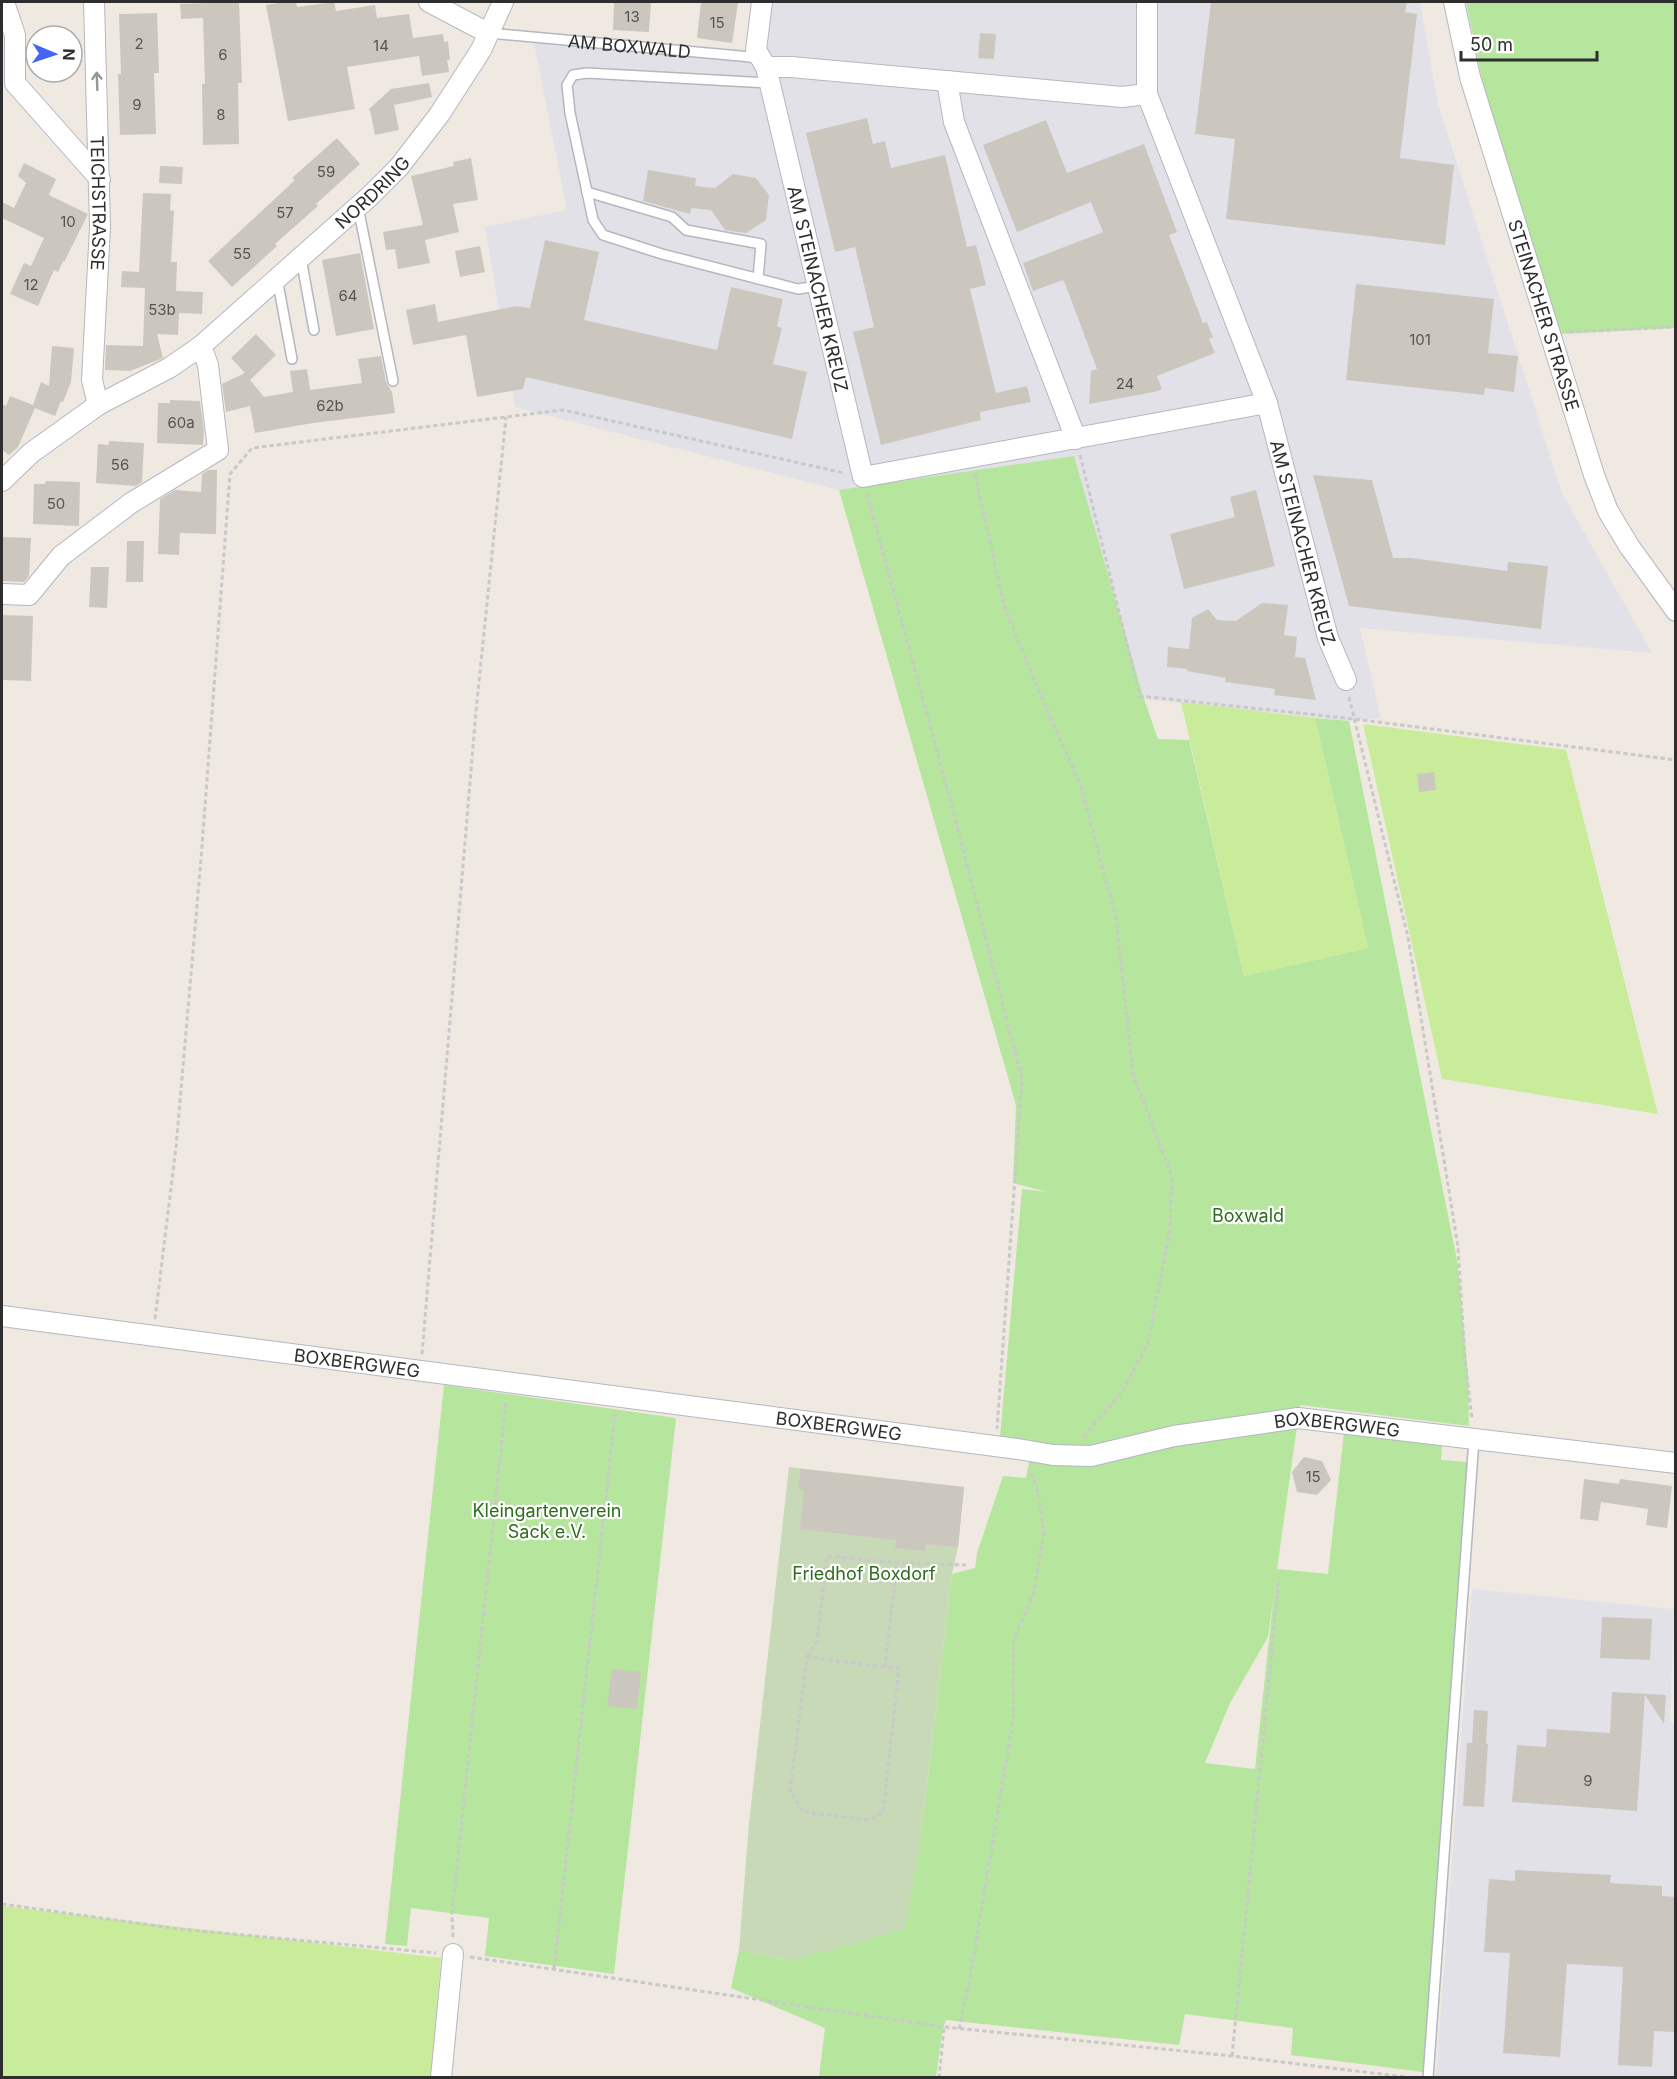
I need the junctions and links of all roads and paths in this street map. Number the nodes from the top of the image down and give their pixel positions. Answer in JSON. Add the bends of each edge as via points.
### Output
{"nodes":[{"id":1,"x":4,"y":2,"type":"edge"},
{"id":2,"x":94,"y":2,"type":"edge"},
{"id":3,"x":429,"y":2,"type":"edge"},
{"id":4,"x":503,"y":2,"type":"edge"},
{"id":5,"x":762,"y":2,"type":"edge"},
{"id":6,"x":1147,"y":2,"type":"edge"},
{"id":7,"x":1454,"y":2,"type":"edge"},
{"id":8,"x":488,"y":33,"type":"junction"},
{"id":9,"x":768,"y":75,"type":"junction"},
{"id":10,"x":947,"y":81,"type":"junction"},
{"id":11,"x":8,"y":90,"type":"edge"},
{"id":12,"x":1147,"y":94,"type":"junction"},
{"id":13,"x":99,"y":179,"type":"junction"},
{"id":14,"x":586,"y":192,"type":"junction"},
{"id":15,"x":358,"y":207,"type":"junction"},
{"id":16,"x":301,"y":258,"type":"junction"},
{"id":17,"x":277,"y":278,"type":"junction"},
{"id":18,"x":758,"y":279,"type":"junction"},
{"id":19,"x":818,"y":286,"type":"junction"},
{"id":20,"x":1676,"y":327,"type":"edge"},
{"id":21,"x":314,"y":330,"type":"dead end"},
{"id":22,"x":1553,"y":343,"type":"junction"},
{"id":23,"x":201,"y":346,"type":"junction"},
{"id":24,"x":292,"y":359,"type":"dead end"},
{"id":25,"x":393,"y":381,"type":"dead end"},
{"id":26,"x":1267,"y":403,"type":"junction"},
{"id":27,"x":98,"y":405,"type":"junction"},
{"id":28,"x":506,"y":417,"type":"junction"},
{"id":29,"x":1076,"y":439,"type":"junction"},
{"id":30,"x":972,"y":456,"type":"junction"},
{"id":31,"x":863,"y":477,"type":"junction"},
{"id":32,"x":2,"y":481,"type":"edge"},
{"id":33,"x":2,"y":594,"type":"edge"},
{"id":34,"x":1676,"y":611,"type":"edge"},
{"id":35,"x":1346,"y":680,"type":"dead end"},
{"id":36,"x":1354,"y":719,"type":"junction"},
{"id":37,"x":1676,"y":760,"type":"edge"},
{"id":38,"x":2,"y":1316,"type":"edge"},
{"id":39,"x":153,"y":1336,"type":"junction"},
{"id":40,"x":420,"y":1371,"type":"junction"},
{"id":41,"x":615,"y":1410,"type":"dead end"},
{"id":42,"x":504,"y":1417,"type":"dead end"},
{"id":43,"x":1082,"y":1439,"type":"dead end"},
{"id":44,"x":1474,"y":1439,"type":"junction"},
{"id":45,"x":996,"y":1446,"type":"junction"},
{"id":46,"x":1021,"y":1449,"type":"junction"},
{"id":47,"x":1676,"y":1463,"type":"edge"},
{"id":48,"x":897,"y":1563,"type":"junction"},
{"id":49,"x":966,"y":1566,"type":"dead end"},
{"id":50,"x":1280,"y":1577,"type":"dead end"},
{"id":51,"x":807,"y":1657,"type":"junction"},
{"id":52,"x":885,"y":1666,"type":"junction"},
{"id":53,"x":2,"y":1904,"type":"edge"},
{"id":54,"x":452,"y":1914,"type":"dead end"},
{"id":55,"x":453,"y":1954,"type":"junction"},
{"id":56,"x":554,"y":1970,"type":"junction"},
{"id":57,"x":944,"y":2028,"type":"junction"},
{"id":58,"x":959,"y":2029,"type":"junction"},
{"id":59,"x":1232,"y":2056,"type":"junction"},
{"id":60,"x":441,"y":2078,"type":"edge"},
{"id":61,"x":939,"y":2078,"type":"edge"},
{"id":62,"x":1414,"y":2078,"type":"edge"},
{"id":63,"x":1428,"y":2078,"type":"edge"}],
"edges":[{"from":1,"to":11,"type":"street","via":[[15,35]]},
{"from":13,"to":2,"type":"street","name":"TEICHSTRASSE","one_way":true},
{"from":3,"to":8,"type":"street","name":"AM BOXWALD"},
{"from":4,"to":8,"type":"street","name":"NORDRING"},
{"from":5,"to":9,"type":"street","via":[[756,50]]},
{"from":6,"to":12,"type":"street","name":"AM STEINACHER KREUZ"},
{"from":7,"to":22,"type":"street","name":"STEINACHER STRASSE","via":[[1470,77]]},
{"from":8,"to":9,"type":"lane","name":"AM BOXWALD","via":[[751,57]]},
{"from":8,"to":15,"type":"street","name":"NORDRING","via":[[439,115],[399,167]]},
{"from":9,"to":10,"type":"street","via":[[791,67]]},
{"from":9,"to":14,"type":"lane","via":[[573,75],[567,85],[568,94]]},
{"from":9,"to":19,"type":"street","name":"AM STEINACHER KREUZ"},
{"from":10,"to":12,"type":"street","via":[[1122,97]]},
{"from":10,"to":29,"type":"street","via":[[954,122]]},
{"from":11,"to":13,"type":"street"},
{"from":12,"to":26,"type":"street","name":"AM STEINACHER KREUZ"},
{"from":13,"to":27,"type":"street","name":"TEICHSTRASSE","via":[[92,380]]},
{"from":14,"to":18,"type":"lane","via":[[593,220],[603,235]]},
{"from":14,"to":18,"type":"lane","via":[[672,217],[687,230],[761,244]]},
{"from":15,"to":16,"type":"street","name":"NORDRING"},
{"from":15,"to":25,"type":"lane"},
{"from":16,"to":17,"type":"street","name":"NORDRING"},
{"from":16,"to":21,"type":"lane"},
{"from":17,"to":23,"type":"street","name":"NORDRING"},
{"from":17,"to":24,"type":"lane"},
{"from":18,"to":19,"type":"lane","via":[[798,289]]},
{"from":19,"to":31,"type":"street","name":"AM STEINACHER KREUZ"},
{"from":20,"to":22,"type":"path","via":[[1574,331]]},
{"from":22,"to":34,"type":"street","name":"STEINACHER STRASSE","via":[[1608,511]]},
{"from":23,"to":27,"type":"street","name":"NORDRING","via":[[169,368]]},
{"from":23,"to":33,"type":"street","via":[[208,365],[218,450],[131,502],[62,556],[29,595]]},
{"from":26,"to":29,"type":"street"},
{"from":26,"to":35,"type":"street","name":"AM STEINACHER KREUZ","via":[[1328,638]]},
{"from":27,"to":32,"type":"street","name":"NORDRING","via":[[31,453]]},
{"from":28,"to":31,"type":"path","via":[[562,410]]},
{"from":28,"to":39,"type":"path","via":[[252,448],[230,474],[176,1147]]},
{"from":28,"to":40,"type":"path","via":[[476,711]]},
{"from":29,"to":30,"type":"street"},
{"from":29,"to":36,"type":"path","via":[[1140,696]]},
{"from":30,"to":31,"type":"street"},
{"from":30,"to":43,"type":"path","via":[[1005,609],[1081,786],[1116,918],[1133,1074],[1172,1177],[1170,1228],[1148,1343],[1122,1392]]},
{"from":31,"to":45,"type":"path","via":[[1022,1079]]},
{"from":36,"to":37,"type":"path"},
{"from":36,"to":44,"type":"path","via":[[1410,949],[1458,1247]]},
{"from":38,"to":39,"type":"street","name":"BOXBERGWEG"},
{"from":39,"to":40,"type":"street","name":"BOXBERGWEG"},
{"from":40,"to":45,"type":"street","name":"BOXBERGWEG"},
{"from":41,"to":56,"type":"path"},
{"from":42,"to":54,"type":"path"},
{"from":44,"to":46,"type":"street","name":"BOXBERGWEG","via":[[1298,1418],[1174,1436],[1091,1456]]},
{"from":44,"to":47,"type":"street","name":"BOXBERGWEG"},
{"from":44,"to":63,"type":"lane"},
{"from":45,"to":46,"type":"street","name":"BOXBERGWEG"},
{"from":46,"to":58,"type":"path","via":[[1037,1488],[1044,1531],[1034,1592],[1013,1642],[1013,1721]]},
{"from":48,"to":49,"type":"path"},
{"from":48,"to":51,"type":"path","via":[[827,1556],[817,1641]]},
{"from":48,"to":52,"type":"path"},
{"from":50,"to":59,"type":"path"},
{"from":51,"to":52,"type":"path"},
{"from":51,"to":52,"type":"path","via":[[790,1791],[803,1812],[870,1820],[883,1813],[899,1668]]},
{"from":53,"to":55,"type":"path","via":[[179,1929]]},
{"from":55,"to":56,"type":"path"},
{"from":55,"to":60,"type":"street"},
{"from":56,"to":57,"type":"path"},
{"from":57,"to":58,"type":"path"},
{"from":57,"to":61,"type":"path"},
{"from":58,"to":59,"type":"path"},
{"from":59,"to":62,"type":"path"}]}
